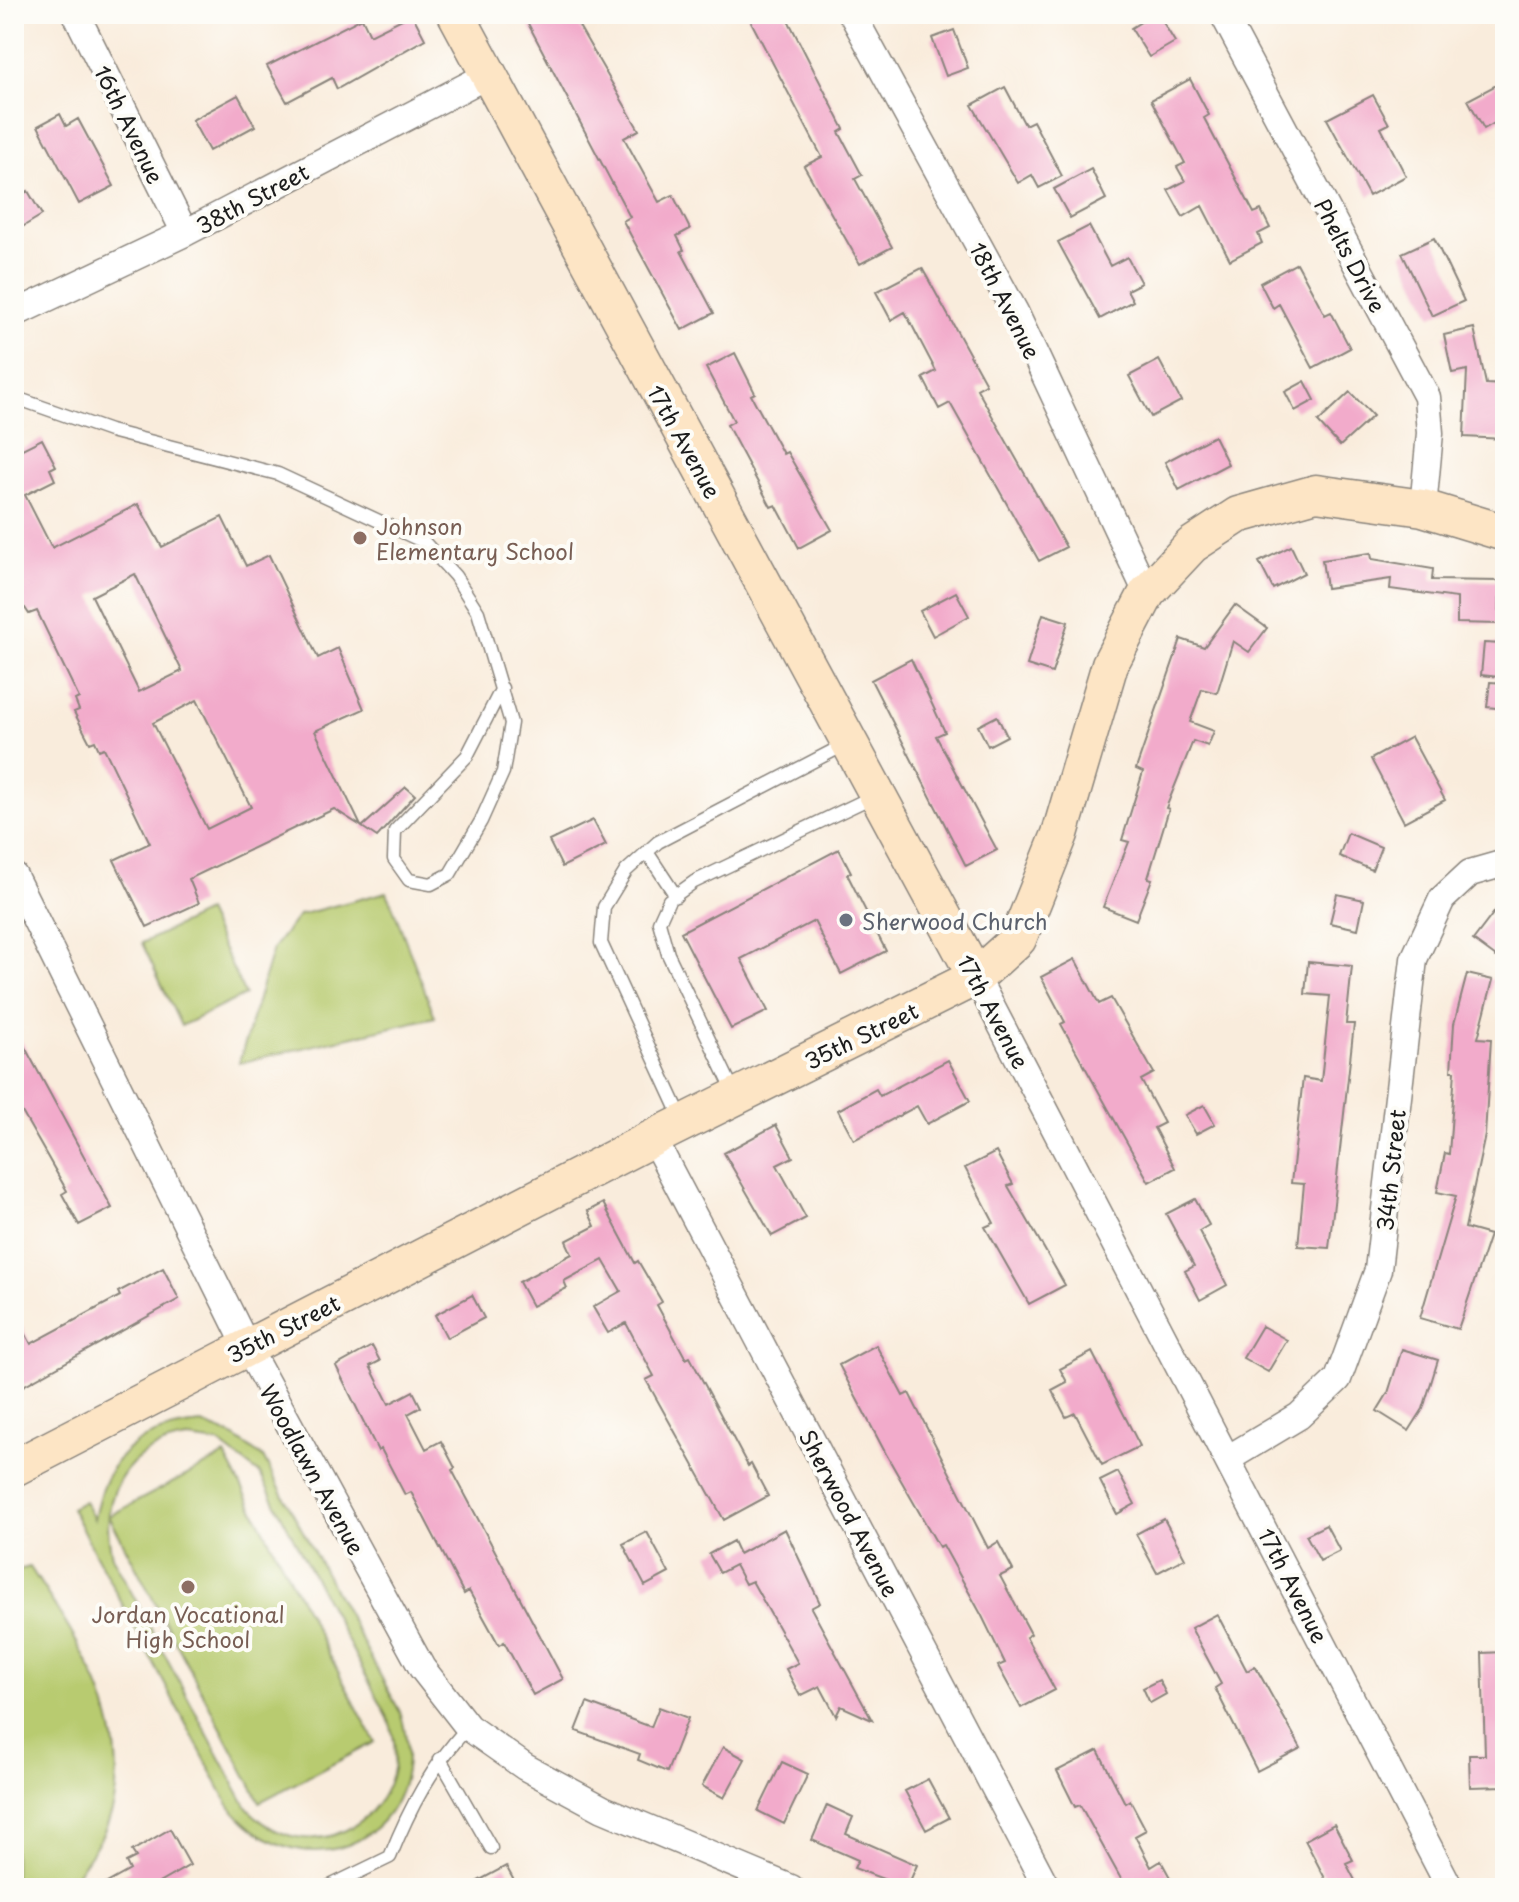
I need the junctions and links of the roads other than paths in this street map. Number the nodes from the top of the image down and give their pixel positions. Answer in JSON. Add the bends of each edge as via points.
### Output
{"nodes":[{"id":1,"x":76,"y":14,"type":"edge"},
{"id":2,"x":456,"y":14,"type":"edge"},
{"id":3,"x":852,"y":14,"type":"edge"},
{"id":4,"x":1223,"y":14,"type":"edge"},
{"id":5,"x":486,"y":76,"type":"junction"},
{"id":6,"x":185,"y":233,"type":"junction"},
{"id":7,"x":14,"y":314,"type":"edge"},
{"id":8,"x":16,"y":398,"type":"edge"},
{"id":9,"x":1423,"y":508,"type":"junction"},
{"id":10,"x":1505,"y":533,"type":"edge"},
{"id":11,"x":1147,"y":593,"type":"junction"},
{"id":12,"x":502,"y":688,"type":"junction"},
{"id":13,"x":848,"y":742,"type":"junction"},
{"id":14,"x":877,"y":795,"type":"junction"},
{"id":15,"x":647,"y":852,"type":"junction"},
{"id":16,"x":1505,"y":863,"type":"edge"},
{"id":17,"x":14,"y":876,"type":"edge"},
{"id":18,"x":676,"y":896,"type":"junction"},
{"id":19,"x":976,"y":977,"type":"junction"},
{"id":20,"x":736,"y":1097,"type":"junction"},
{"id":21,"x":668,"y":1130,"type":"junction"},
{"id":22,"x":247,"y":1347,"type":"junction"},
{"id":23,"x":1229,"y":1458,"type":"junction"},
{"id":24,"x":14,"y":1468,"type":"edge"},
{"id":25,"x":468,"y":1727,"type":"junction"},
{"id":26,"x":440,"y":1759,"type":"junction"},
{"id":27,"x":491,"y":1848,"type":"dead end"},
{"id":28,"x":354,"y":1875,"type":"junction"},
{"id":29,"x":326,"y":1888,"type":"edge"},
{"id":30,"x":361,"y":1888,"type":"edge"},
{"id":31,"x":791,"y":1888,"type":"edge"},
{"id":32,"x":1047,"y":1888,"type":"edge"},
{"id":33,"x":1450,"y":1888,"type":"edge"}],
"edges":[{"from":1,"to":6,"type":"street","name":"16th Avenue"},
{"from":2,"to":5,"type":"street","name":"17th Avenue"},
{"from":3,"to":11,"type":"street","name":"18th Avenue","via":[[1015,312]]},
{"from":4,"to":9,"type":"street","name":"Phelts Drive","via":[[1427,397],[1430,433]]},
{"from":5,"to":6,"type":"street","name":"38th Street"},
{"from":5,"to":13,"type":"street","name":"17th Avenue"},
{"from":6,"to":7,"type":"street","name":"38th Street"},
{"from":8,"to":12,"type":"lane","via":[[110,431],[278,474],[424,542],[478,612]]},
{"from":9,"to":10,"type":"street","name":"35th Street"},
{"from":9,"to":11,"type":"street","name":"35th Street","via":[[1316,493],[1238,515],[1192,545]]},
{"from":11,"to":19,"type":"street","name":"35th Street","via":[[1110,664],[1060,834],[1018,939]]},
{"from":12,"to":12,"type":"lane","via":[[511,723],[503,772],[481,821],[450,874],[431,884],[409,880],[394,859],[395,831],[467,756]]},
{"from":13,"to":14,"type":"street","name":"17th Avenue"},
{"from":13,"to":15,"type":"lane"},
{"from":14,"to":18,"type":"lane","via":[[694,882]]},
{"from":14,"to":19,"type":"street","name":"17th Avenue"},
{"from":15,"to":18,"type":"lane"},
{"from":15,"to":21,"type":"lane","via":[[626,871],[604,907],[601,943]]},
{"from":16,"to":23,"type":"street","name":"34th Street","via":[[1470,873],[1442,899],[1414,959],[1378,1270],[1338,1379],[1299,1416]]},
{"from":17,"to":22,"type":"street","name":"Woodlawn Avenue"},
{"from":18,"to":20,"type":"lane","via":[[659,922],[668,954]]},
{"from":19,"to":20,"type":"street","name":"35th Street"},
{"from":19,"to":23,"type":"street","name":"17th Avenue"},
{"from":20,"to":21,"type":"street","name":"35th Street"},
{"from":21,"to":22,"type":"street","name":"35th Street"},
{"from":21,"to":32,"type":"street","name":"Sherwood Avenue"},
{"from":22,"to":24,"type":"street","name":"35th Street"},
{"from":22,"to":25,"type":"street","name":"Woodlawn Avenue","via":[[422,1668]]},
{"from":23,"to":33,"type":"street","name":"17th Avenue"},
{"from":25,"to":26,"type":"lane"},
{"from":25,"to":31,"type":"street","name":"Woodlawn Avenue","via":[[525,1767],[603,1809]]},
{"from":26,"to":27,"type":"lane"},
{"from":26,"to":28,"type":"lane","via":[[411,1804],[390,1857]]},
{"from":28,"to":29,"type":"lane"},
{"from":28,"to":30,"type":"lane"}]}
